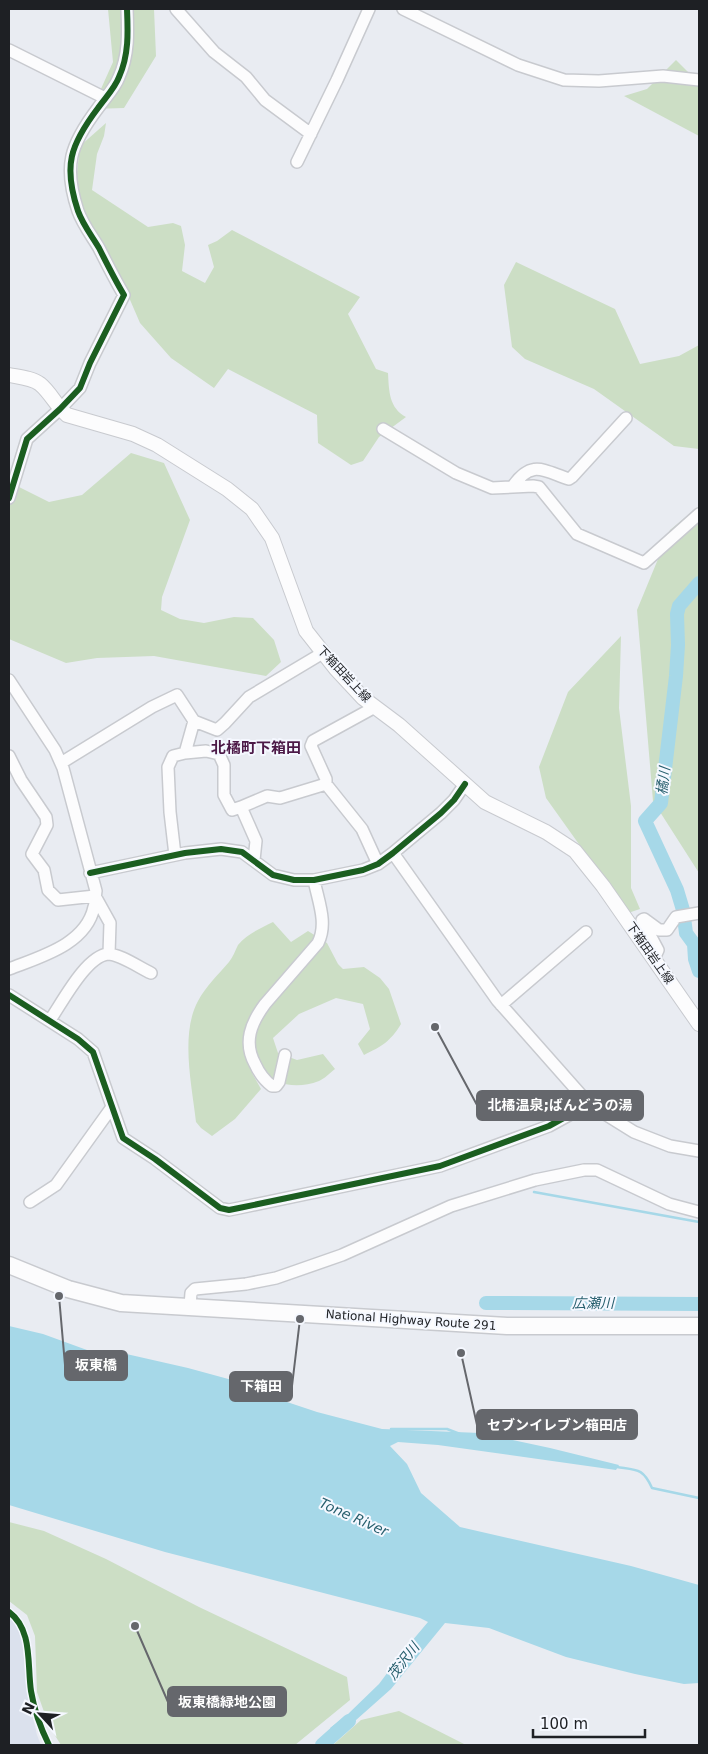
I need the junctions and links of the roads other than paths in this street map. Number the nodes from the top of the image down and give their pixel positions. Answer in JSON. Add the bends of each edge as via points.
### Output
{"nodes":[{"id":1,"x":127,"y":9,"type":"edge"},
{"id":2,"x":176,"y":9,"type":"edge"},
{"id":3,"x":369,"y":9,"type":"edge"},
{"id":4,"x":403,"y":9,"type":"edge"},
{"id":5,"x":9,"y":50,"type":"edge"},
{"id":6,"x":699,"y":80,"type":"edge"},
{"id":7,"x":105,"y":98,"type":"junction"},
{"id":8,"x":310,"y":134,"type":"junction"},
{"id":9,"x":297,"y":162,"type":"dead end"},
{"id":10,"x":9,"y":375,"type":"edge"},
{"id":11,"x":60,"y":409,"type":"junction"},
{"id":12,"x":626,"y":418,"type":"dead end"},
{"id":13,"x":383,"y":429,"type":"dead end"},
{"id":14,"x":22,"y":454,"type":"junction"},
{"id":15,"x":9,"y":455,"type":"edge"},
{"id":16,"x":513,"y":486,"type":"junction"},
{"id":17,"x":9,"y":498,"type":"edge"},
{"id":18,"x":699,"y":514,"type":"edge"},
{"id":19,"x":321,"y":654,"type":"dead end"},
{"id":20,"x":9,"y":680,"type":"edge"},
{"id":21,"x":375,"y":707,"type":"junction"},
{"id":22,"x":194,"y":721,"type":"junction"},
{"id":23,"x":185,"y":753,"type":"junction"},
{"id":24,"x":9,"y":756,"type":"edge"},
{"id":25,"x":61,"y":763,"type":"junction"},
{"id":26,"x":326,"y":784,"type":"junction"},
{"id":27,"x":465,"y":784,"type":"junction"},
{"id":28,"x":241,"y":807,"type":"junction"},
{"id":29,"x":393,"y":853,"type":"junction"},
{"id":30,"x":175,"y":856,"type":"junction"},
{"id":31,"x":254,"y":860,"type":"junction"},
{"id":32,"x":378,"y":864,"type":"junction"},
{"id":33,"x":90,"y":874,"type":"junction"},
{"id":34,"x":314,"y":880,"type":"junction"},
{"id":35,"x":95,"y":896,"type":"junction"},
{"id":36,"x":699,"y":913,"type":"edge"},
{"id":37,"x":586,"y":932,"type":"dead end"},
{"id":38,"x":109,"y":954,"type":"junction"},
{"id":39,"x":654,"y":959,"type":"junction"},
{"id":40,"x":9,"y":969,"type":"edge"},
{"id":41,"x":151,"y":973,"type":"dead end"},
{"id":42,"x":9,"y":995,"type":"edge"},
{"id":43,"x":501,"y":1005,"type":"junction"},
{"id":44,"x":50,"y":1020,"type":"junction"},
{"id":45,"x":699,"y":1024,"type":"edge"},
{"id":46,"x":285,"y":1055,"type":"dead end"},
{"id":47,"x":589,"y":1104,"type":"junction"},
{"id":48,"x":112,"y":1107,"type":"junction"},
{"id":49,"x":699,"y":1151,"type":"edge"},
{"id":50,"x":30,"y":1202,"type":"dead end"},
{"id":51,"x":699,"y":1212,"type":"edge"},
{"id":52,"x":9,"y":1265,"type":"edge"},
{"id":53,"x":190,"y":1306,"type":"junction"},
{"id":54,"x":699,"y":1326,"type":"edge"}],
"edges":[{"from":1,"to":7,"type":"street","via":[[125,62],[119,79]]},
{"from":2,"to":8,"type":"street","via":[[214,52],[246,77],[265,100]]},
{"from":3,"to":8,"type":"street"},
{"from":4,"to":6,"type":"street","via":[[518,65],[564,80],[590,82],[662,76]]},
{"from":5,"to":7,"type":"street"},
{"from":7,"to":11,"type":"street","via":[[79,135],[72,153],[71,171],[84,225],[124,295],[80,388]]},
{"from":8,"to":9,"type":"street"},
{"from":10,"to":11,"type":"main road","name":"下箱田岩上線","via":[[41,384]]},
{"from":11,"to":14,"type":"street","via":[[26,439]]},
{"from":11,"to":21,"type":"main road","name":"下箱田岩上線","via":[[157,445],[228,489],[252,509],[272,538],[306,631],[336,669]]},
{"from":12,"to":16,"type":"street","via":[[572,478],[535,468],[523,474]]},
{"from":13,"to":16,"type":"street","via":[[456,473],[492,488]]},
{"from":14,"to":15,"type":"street"},
{"from":14,"to":17,"type":"street"},
{"from":16,"to":18,"type":"street","via":[[539,487],[577,534],[644,563]]},
{"from":19,"to":22,"type":"street","via":[[249,697],[217,730]]},
{"from":20,"to":25,"type":"street"},
{"from":21,"to":26,"type":"street","via":[[313,741],[311,746]]},
{"from":21,"to":27,"type":"main road","name":"下箱田岩上線"},
{"from":22,"to":23,"type":"street"},
{"from":22,"to":25,"type":"street","via":[[177,694]]},
{"from":23,"to":28,"type":"street","via":[[206,751],[219,754],[224,765],[224,795],[232,810]]},
{"from":23,"to":30,"type":"street","via":[[173,756],[168,767]]},
{"from":24,"to":35,"type":"street","via":[[46,817],[47,825],[32,854],[44,870],[48,890],[58,900]]},
{"from":25,"to":33,"type":"street"},
{"from":26,"to":28,"type":"street","via":[[280,798],[268,796]]},
{"from":26,"to":32,"type":"street","via":[[362,829]]},
{"from":27,"to":29,"type":"street","via":[[441,813]]},
{"from":27,"to":39,"type":"main road","name":"下箱田岩上線","via":[[485,802],[546,832],[575,852]]},
{"from":28,"to":31,"type":"street","via":[[256,841]]},
{"from":29,"to":32,"type":"street"},
{"from":29,"to":43,"type":"street"},
{"from":30,"to":31,"type":"street","via":[[221,849],[242,852]]},
{"from":30,"to":33,"type":"street"},
{"from":31,"to":34,"type":"street","via":[[273,876]]},
{"from":32,"to":34,"type":"street"},
{"from":33,"to":35,"type":"street"},
{"from":34,"to":46,"type":"street","via":[[323,931],[318,943],[257,1015],[249,1038],[251,1057],[259,1073],[272,1086],[280,1082]]},
{"from":35,"to":38,"type":"street","via":[[110,923]]},
{"from":35,"to":40,"type":"street","via":[[87,923],[69,942]]},
{"from":36,"to":39,"type":"street","via":[[676,917],[667,930],[659,930],[644,918],[642,920],[658,950]]},
{"from":37,"to":43,"type":"street"},
{"from":38,"to":41,"type":"street"},
{"from":38,"to":44,"type":"street","via":[[89,963]]},
{"from":39,"to":45,"type":"main road","name":"下箱田岩上線"},
{"from":42,"to":44,"type":"street"},
{"from":43,"to":47,"type":"street"},
{"from":44,"to":48,"type":"street","via":[[93,1052]]},
{"from":47,"to":48,"type":"street","via":[[549,1126],[440,1166],[229,1210],[220,1208],[123,1138]]},
{"from":47,"to":49,"type":"street","via":[[634,1132],[670,1146]]},
{"from":48,"to":50,"type":"street","via":[[56,1185]]},
{"from":51,"to":53,"type":"street","via":[[669,1204],[597,1170],[563,1173],[451,1206],[342,1255],[276,1278],[195,1289],[190,1293]]},
{"from":52,"to":53,"type":"highway","name":"National Highway Route 291","via":[[68,1290],[121,1303]]},
{"from":53,"to":54,"type":"highway","name":"National Highway Route 291","via":[[507,1326]]}]}
